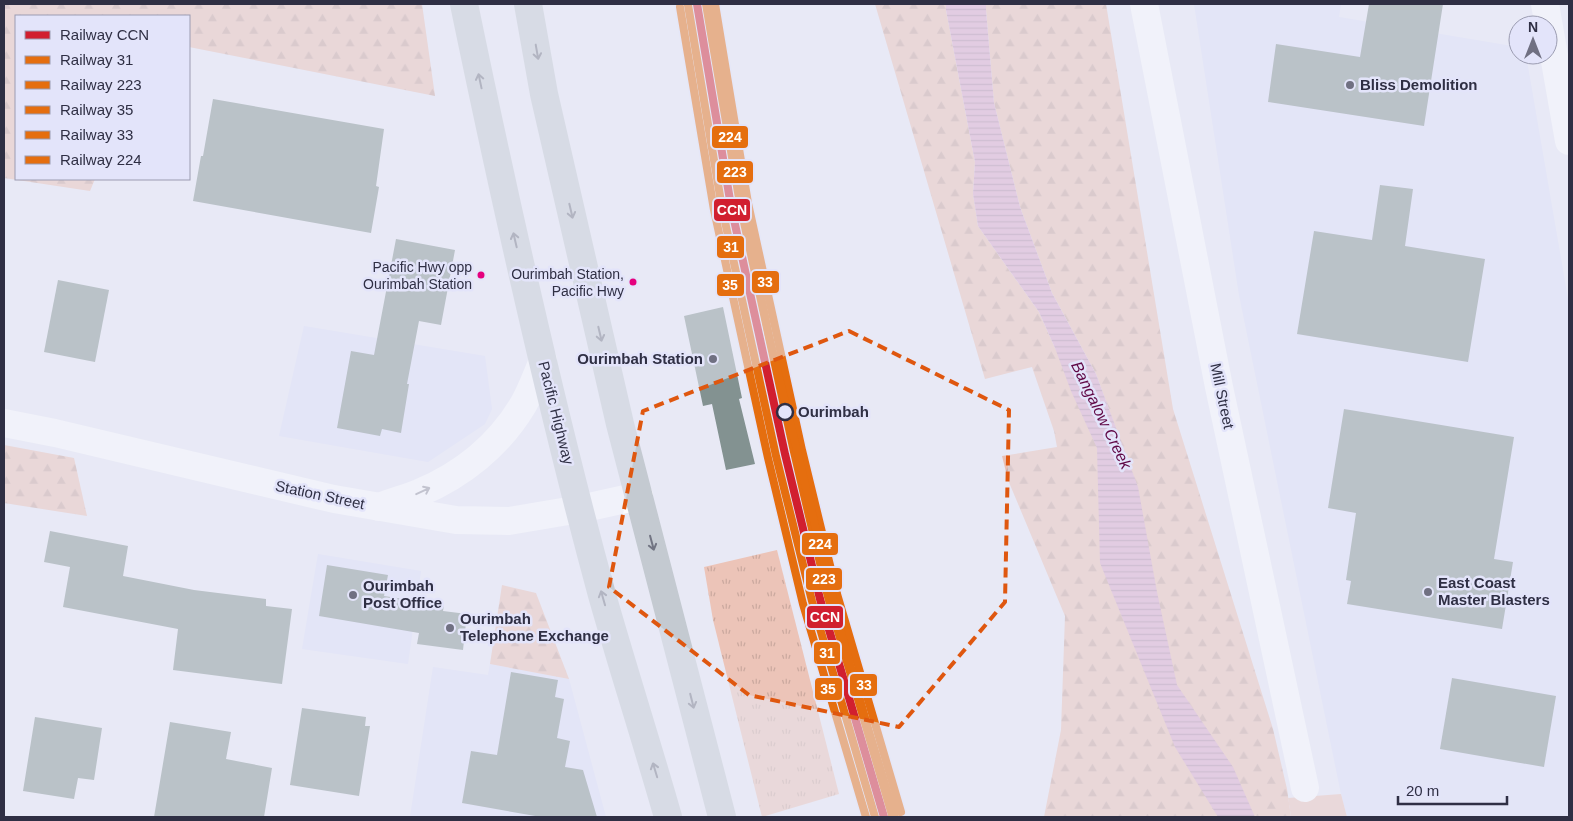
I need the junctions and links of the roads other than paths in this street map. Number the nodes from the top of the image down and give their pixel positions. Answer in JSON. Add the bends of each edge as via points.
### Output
{"nodes":[{"id":1,"x":464,"y":4,"type":"edge"},
{"id":2,"x":528,"y":4,"type":"edge"},
{"id":3,"x":1144,"y":4,"type":"edge"},
{"id":4,"x":1545,"y":4,"type":"edge"},
{"id":5,"x":1569,"y":141,"type":"edge"},
{"id":6,"x":543,"y":360,"type":"junction"},
{"id":7,"x":4,"y":423,"type":"edge"},
{"id":8,"x":639,"y":496,"type":"junction"},
{"id":9,"x":378,"y":507,"type":"junction"},
{"id":10,"x":580,"y":509,"type":"junction"},
{"id":11,"x":1305,"y":788,"type":"dead end"},
{"id":12,"x":668,"y":817,"type":"edge"},
{"id":13,"x":722,"y":817,"type":"edge"}],
"edges":[{"from":6,"to":1,"type":"main road","name":"Pacific Highway","one_way":true},
{"from":2,"to":8,"type":"main road","one_way":true,"via":[[544,94]]},
{"from":3,"to":11,"type":"street","name":"Mill Street","via":[[1219,387]]},
{"from":4,"to":5,"type":"street"},
{"from":9,"to":6,"type":"street","one_way":true,"via":[[419,493],[475,461],[511,424]]},
{"from":6,"to":10,"type":"main road","name":"Pacific Highway"},
{"from":7,"to":9,"type":"street","name":"Station Street"},
{"from":8,"to":10,"type":"street","name":"Station Street"},
{"from":8,"to":13,"type":"main road","one_way":true},
{"from":9,"to":10,"type":"street","name":"Station Street","via":[[456,520],[490,522]]},
{"from":12,"to":10,"type":"main road","name":"Pacific Highway","one_way":true}]}
